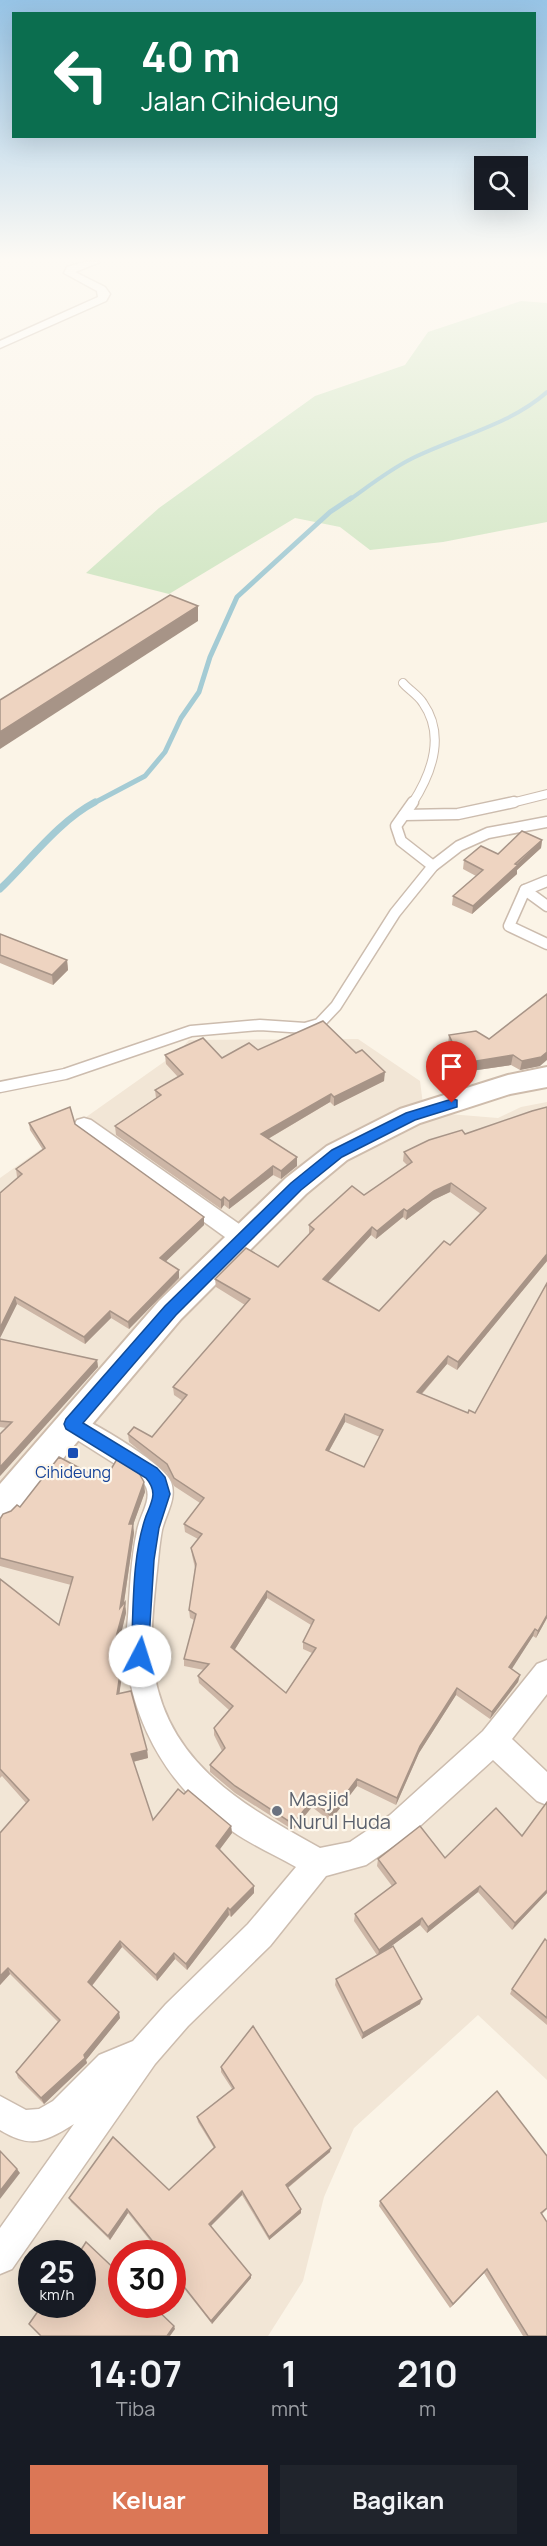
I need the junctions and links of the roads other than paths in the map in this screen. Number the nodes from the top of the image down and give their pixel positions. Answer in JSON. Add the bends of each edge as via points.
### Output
{"nodes":[{"id":1,"x":403,"y":683,"type":"dead end"},
{"id":2,"x":547,"y":794,"type":"edge"},
{"id":3,"x":404,"y":815,"type":"junction"},
{"id":4,"x":547,"y":822,"type":"edge"},
{"id":5,"x":433,"y":866,"type":"junction"},
{"id":6,"x":547,"y":881,"type":"edge"},
{"id":7,"x":525,"y":890,"type":"junction"},
{"id":8,"x":547,"y":906,"type":"edge"},
{"id":9,"x":547,"y":944,"type":"edge"},
{"id":10,"x":547,"y":1077,"type":"edge"},
{"id":11,"x":0,"y":1087,"type":"edge"},
{"id":12,"x":84,"y":1125,"type":"dead end"},
{"id":13,"x":244,"y":1239,"type":"junction"},
{"id":14,"x":72,"y":1424,"type":"junction"},
{"id":15,"x":0,"y":1508,"type":"edge"},
{"id":16,"x":547,"y":1673,"type":"edge"},
{"id":17,"x":493,"y":1741,"type":"junction"},
{"id":18,"x":547,"y":1791,"type":"edge"},
{"id":19,"x":318,"y":1863,"type":"junction"},
{"id":20,"x":144,"y":2053,"type":"junction"},
{"id":21,"x":0,"y":2112,"type":"edge"},
{"id":22,"x":0,"y":2258,"type":"edge"}],
"edges":[{"from":1,"to":3,"type":"lane","via":[[422,701],[437,733],[429,776]]},
{"from":2,"to":3,"type":"lane","via":[[469,812],[424,818]]},
{"from":3,"to":5,"type":"lane","via":[[396,826],[401,841]]},
{"from":4,"to":5,"type":"lane","via":[[488,833],[459,846]]},
{"from":5,"to":11,"type":"lane","via":[[395,914],[336,1006],[319,1024],[305,1028],[260,1025],[191,1031],[65,1074]]},
{"from":6,"to":7,"type":"lane"},
{"from":7,"to":8,"type":"lane"},
{"from":7,"to":9,"type":"lane","via":[[509,926]]},
{"from":10,"to":13,"type":"main road","via":[[410,1116],[337,1153],[296,1186]]},
{"from":12,"to":13,"type":"street"},
{"from":13,"to":14,"type":"main road","via":[[171,1310]]},
{"from":14,"to":15,"type":"main road"},
{"from":14,"to":19,"type":"street","via":[[151,1473],[159,1482],[162,1494],[150,1528],[145,1560],[140,1656],[148,1698],[166,1743],[186,1773],[214,1799],[242,1821]]},
{"from":16,"to":17,"type":"street"},
{"from":17,"to":18,"type":"street"},
{"from":17,"to":19,"type":"street","via":[[400,1825],[356,1855]]},
{"from":19,"to":20,"type":"street","via":[[258,1935]]},
{"from":20,"to":21,"type":"street","via":[[110,2066],[64,2112],[43,2125],[23,2126]]},
{"from":20,"to":22,"type":"street"}]}
